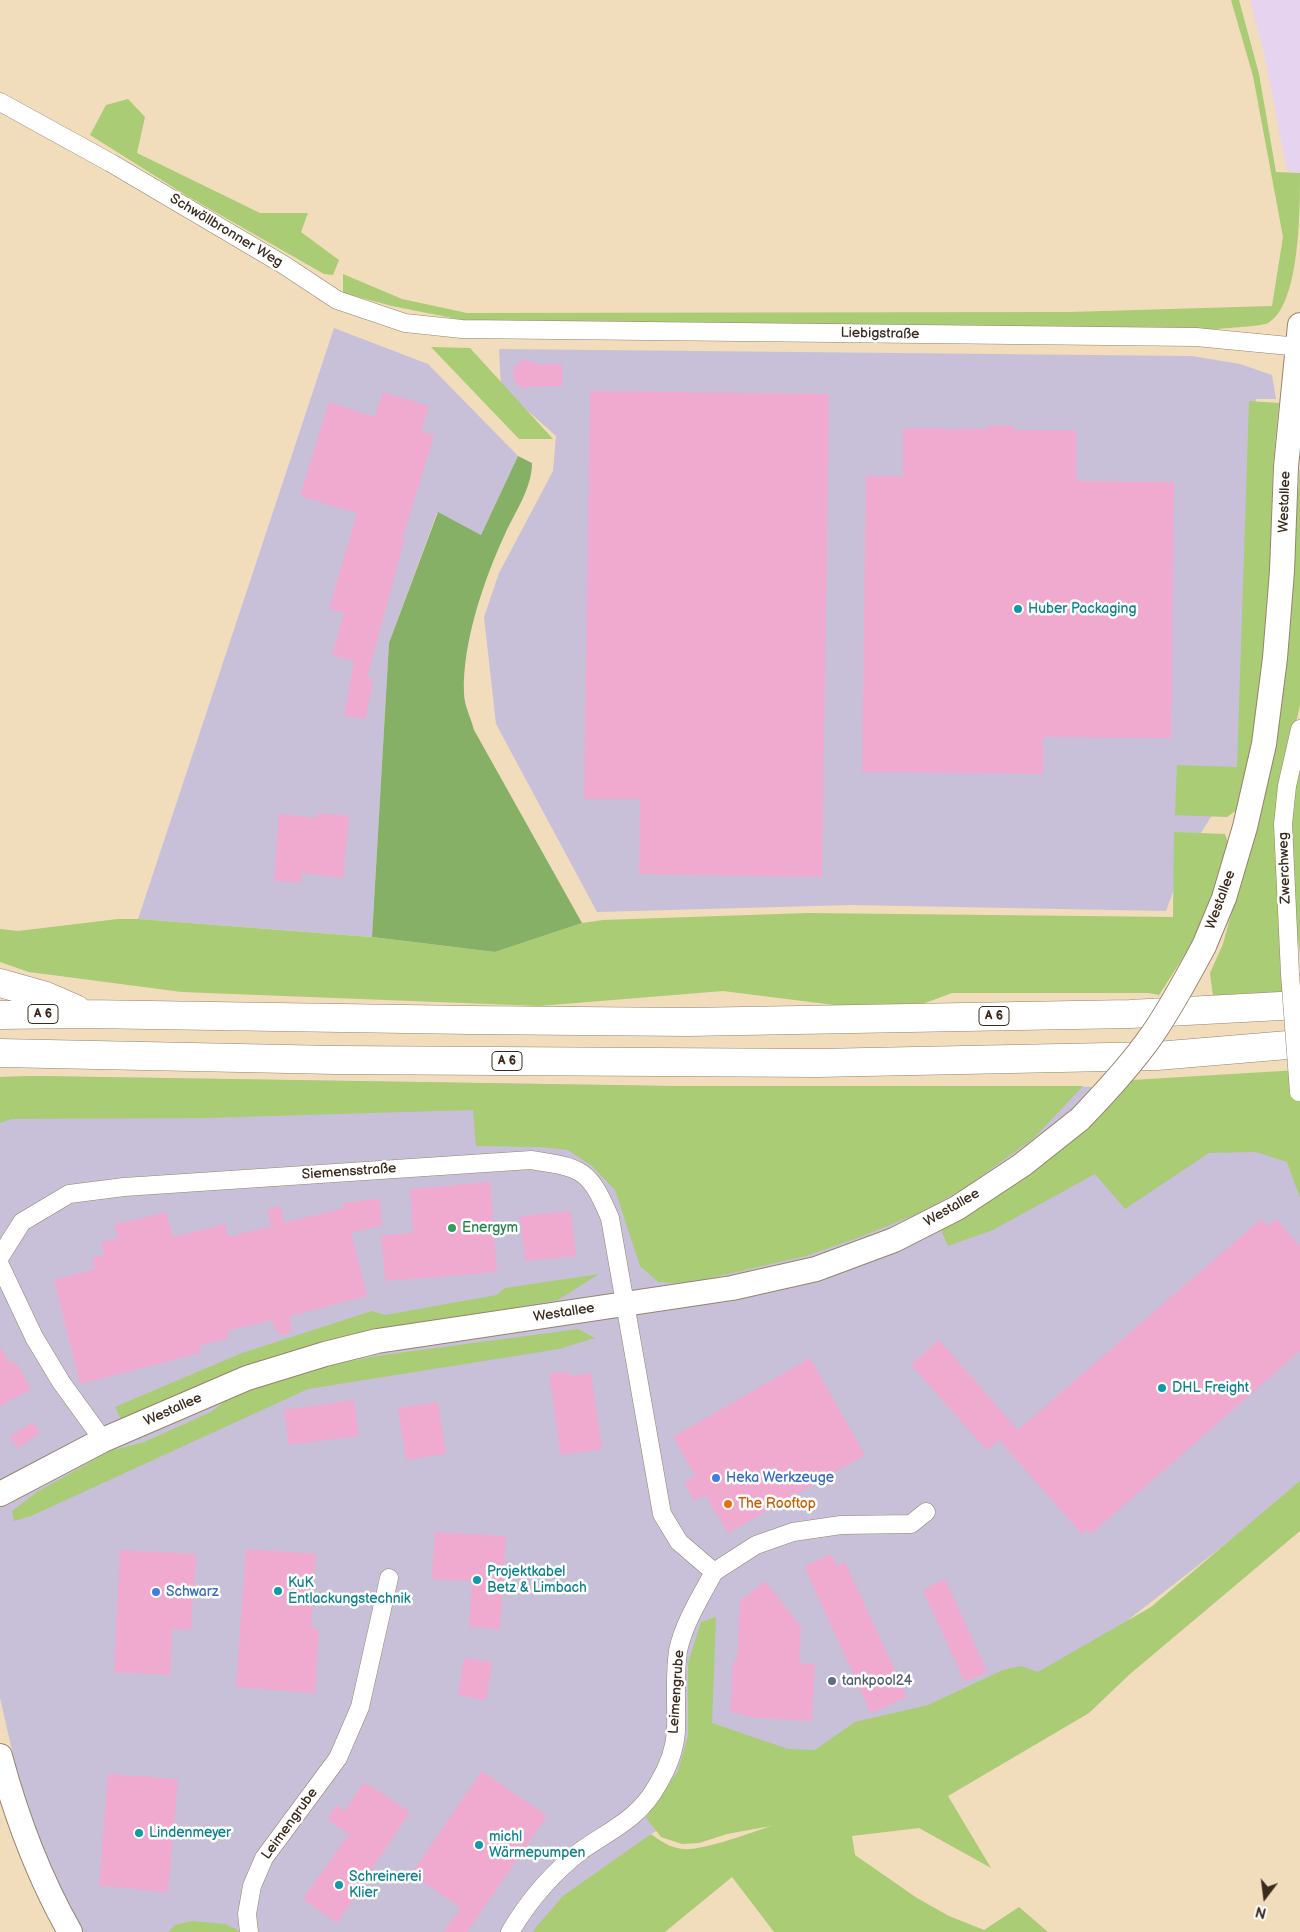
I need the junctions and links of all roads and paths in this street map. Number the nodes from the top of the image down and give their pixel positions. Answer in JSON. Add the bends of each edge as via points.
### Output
{"nodes":[{"id":1,"x":0,"y":102,"type":"edge"},
{"id":2,"x":462,"y":329,"type":"joint"},
{"id":3,"x":1299,"y":339,"type":"edge"},
{"id":4,"x":1300,"y":729,"type":"edge"},
{"id":5,"x":0,"y":983,"type":"edge"},
{"id":6,"x":1300,"y":1005,"type":"edge"},
{"id":7,"x":85,"y":1014,"type":"junction"},
{"id":8,"x":0,"y":1015,"type":"edge"},
{"id":9,"x":1300,"y":1044,"type":"edge"},
{"id":10,"x":0,"y":1053,"type":"edge"},
{"id":11,"x":1299,"y":1092,"type":"edge"},
{"id":12,"x":1300,"y":1098,"type":"edge"},
{"id":13,"x":0,"y":1256,"type":"edge"},
{"id":14,"x":0,"y":1265,"type":"edge"},
{"id":15,"x":625,"y":1304,"type":"junction"},
{"id":16,"x":103,"y":1440,"type":"junction"},
{"id":17,"x":0,"y":1494,"type":"edge"},
{"id":18,"x":926,"y":1512,"type":"dead end"},
{"id":19,"x":714,"y":1572,"type":"junction"},
{"id":20,"x":389,"y":1578,"type":"dead end"},
{"id":21,"x":0,"y":1756,"type":"edge"},
{"id":22,"x":70,"y":1932,"type":"edge"},
{"id":23,"x":249,"y":1932,"type":"edge"},
{"id":24,"x":510,"y":1932,"type":"edge"}],
"edges":[{"from":1,"to":2,"type":"street","name":"Schwöllbronner Weg","via":[[111,163],[337,300],[405,323]]},
{"from":2,"to":3,"type":"street","name":"Liebigstraße","via":[[1196,337],[1264,345]]},
{"from":3,"to":15,"type":"main road","name":"Westallee","bridge":true,"via":[[1286,467],[1275,658],[1264,744],[1224,898],[1180,992],[1151,1036],[1116,1081],[1080,1119],[1022,1165],[965,1202],[894,1240],[816,1269],[732,1288]]},
{"from":4,"to":11,"type":"street","name":"Zwerchweg","bridge":true,"via":[[1287,786],[1283,824]]},
{"from":5,"to":7,"type":"highway","via":[[46,996]]},
{"from":6,"to":7,"type":"highway","number":"A 6","via":[[1130,1014],[688,1022]]},
{"from":7,"to":8,"type":"highway","number":"A 6"},
{"from":9,"to":10,"type":"highway","number":"A 6","via":[[1157,1056],[818,1063]]},
{"from":11,"to":12,"type":"street","name":"Zwerchweg"},
{"from":13,"to":15,"type":"street","name":"Siemensstraße","via":[[22,1222],[69,1194],[124,1187],[531,1160],[566,1165],[586,1175],[598,1192],[610,1218]]},
{"from":14,"to":16,"type":"street","via":[[34,1337],[61,1382]]},
{"from":15,"to":16,"type":"main road","name":"Westallee","via":[[377,1341],[325,1354],[247,1378]]},
{"from":15,"to":19,"type":"street","via":[[662,1514],[680,1542]]},
{"from":16,"to":17,"type":"main road","name":"Westallee"},
{"from":18,"to":19,"type":"street","name":"Leimengrube","via":[[910,1524],[841,1525],[792,1532],[756,1545]]},
{"from":19,"to":24,"type":"street","name":"Leimengrube","via":[[693,1612],[679,1650],[674,1694],[676,1732],[670,1759],[658,1786],[634,1816],[582,1851],[546,1881]]},
{"from":20,"to":23,"type":"street","name":"Leimengrube","via":[[360,1707],[338,1758],[264,1858],[252,1886],[247,1914]]},
{"from":21,"to":22,"type":"main road","via":[[36,1862]]}]}
